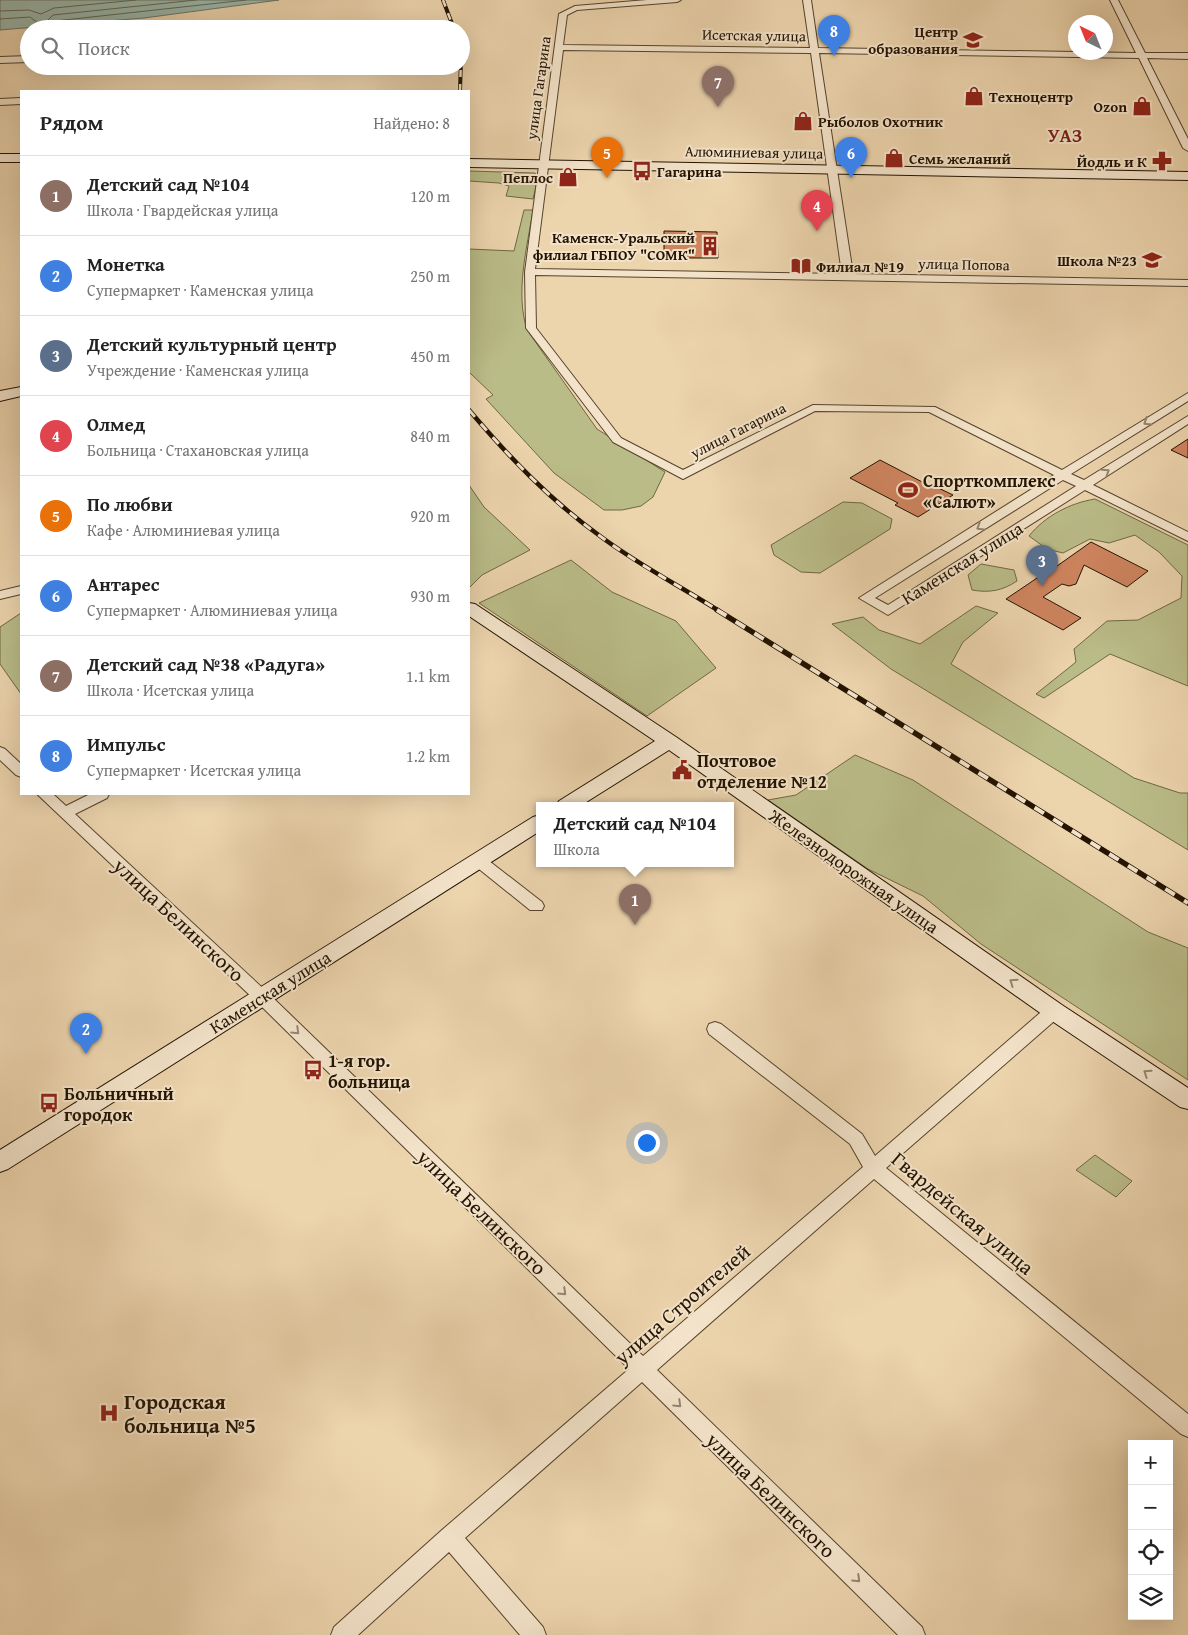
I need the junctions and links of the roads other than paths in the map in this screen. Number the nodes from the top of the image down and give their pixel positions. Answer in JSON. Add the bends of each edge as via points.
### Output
{"nodes":[{"id":1,"x":677,"y":0,"type":"edge"},
{"id":2,"x":807,"y":0,"type":"edge"},
{"id":3,"x":1114,"y":0,"type":"edge"},
{"id":4,"x":560,"y":47,"type":"junction"},
{"id":5,"x":815,"y":50,"type":"junction"},
{"id":6,"x":1141,"y":55,"type":"junction"},
{"id":7,"x":1188,"y":56,"type":"edge"},
{"id":8,"x":20,"y":59,"type":"edge"},
{"id":9,"x":0,"y":60,"type":"edge"},
{"id":10,"x":20,"y":101,"type":"edge"},
{"id":11,"x":0,"y":102,"type":"edge"},
{"id":12,"x":1188,"y":148,"type":"edge"},
{"id":13,"x":0,"y":158,"type":"edge"},
{"id":14,"x":20,"y":158,"type":"edge"},
{"id":15,"x":470,"y":163,"type":"edge"},
{"id":16,"x":543,"y":165,"type":"junction"},
{"id":17,"x":832,"y":170,"type":"junction"},
{"id":18,"x":1188,"y":176,"type":"edge"},
{"id":19,"x":530,"y":272,"type":"junction"},
{"id":20,"x":848,"y":277,"type":"junction"},
{"id":21,"x":1188,"y":283,"type":"edge"},
{"id":22,"x":20,"y":392,"type":"edge"},
{"id":23,"x":0,"y":396,"type":"edge"},
{"id":24,"x":1188,"y":396,"type":"edge"},
{"id":25,"x":1188,"y":419,"type":"edge"},
{"id":26,"x":1062,"y":475,"type":"junction"},
{"id":27,"x":1084,"y":486,"type":"junction"},
{"id":28,"x":1188,"y":538,"type":"edge"},
{"id":29,"x":20,"y":590,"type":"edge"},
{"id":30,"x":0,"y":595,"type":"edge"},
{"id":31,"x":470,"y":609,"type":"edge"},
{"id":32,"x":669,"y":741,"type":"junction"},
{"id":33,"x":0,"y":752,"type":"edge"},
{"id":34,"x":20,"y":771,"type":"edge"},
{"id":35,"x":45,"y":795,"type":"edge"},
{"id":36,"x":100,"y":795,"type":"edge"},
{"id":37,"x":572,"y":802,"type":"edge"},
{"id":38,"x":65,"y":813,"type":"junction"},
{"id":39,"x":536,"y":825,"type":"edge"},
{"id":40,"x":479,"y":861,"type":"junction"},
{"id":41,"x":536,"y":906,"type":"dead end"},
{"id":42,"x":262,"y":997,"type":"junction"},
{"id":43,"x":1054,"y":1011,"type":"junction"},
{"id":44,"x":715,"y":1029,"type":"dead end"},
{"id":45,"x":1188,"y":1100,"type":"edge"},
{"id":46,"x":0,"y":1162,"type":"edge"},
{"id":47,"x":873,"y":1168,"type":"junction"},
{"id":48,"x":643,"y":1370,"type":"junction"},
{"id":49,"x":1188,"y":1427,"type":"edge"},
{"id":50,"x":450,"y":1537,"type":"junction"},
{"id":51,"x":342,"y":1635,"type":"edge"},
{"id":52,"x":535,"y":1635,"type":"edge"},
{"id":53,"x":914,"y":1635,"type":"edge"}],
"edges":[{"from":1,"to":4,"type":"street","name":"улица Гагарина","via":[[575,8],[563,14]]},
{"from":2,"to":5,"type":"street"},
{"from":3,"to":6,"type":"street"},
{"from":4,"to":5,"type":"street","name":"Исетская улица"},
{"from":4,"to":16,"type":"street","name":"улица Гагарина"},
{"from":5,"to":6,"type":"street","name":"Исетская улица"},
{"from":5,"to":17,"type":"street"},
{"from":6,"to":7,"type":"street","name":"Исетская улица"},
{"from":6,"to":12,"type":"street"},
{"from":8,"to":9,"type":"street"},
{"from":10,"to":11,"type":"street"},
{"from":13,"to":14,"type":"street"},
{"from":15,"to":16,"type":"street","name":"Алюминиевая улица"},
{"from":16,"to":17,"type":"street","name":"Алюминиевая улица"},
{"from":16,"to":19,"type":"street","name":"улица Гагарина"},
{"from":17,"to":18,"type":"street","name":"Алюминиевая улица"},
{"from":17,"to":20,"type":"street"},
{"from":19,"to":20,"type":"street","name":"улица Попова"},
{"from":19,"to":26,"type":"street","name":"улица Гагарина","via":[[531,328],[617,440],[683,475],[813,408],[931,409]]},
{"from":20,"to":21,"type":"street","name":"улица Попова"},
{"from":22,"to":23,"type":"street"},
{"from":24,"to":26,"type":"street","name":"Каменская улица","one_way":true},
{"from":27,"to":25,"type":"street","name":"Каменская улица","one_way":true},
{"from":26,"to":27,"type":"street","name":"улица Гагарина"},
{"from":26,"to":27,"type":"street","name":"Каменская улица","one_way":true,"via":[[866,598],[888,611]]},
{"from":27,"to":28,"type":"street","name":"улица Гагарина"},
{"from":29,"to":30,"type":"street"},
{"from":31,"to":32,"type":"street","name":"Железнодорожная улица"},
{"from":32,"to":37,"type":"street"},
{"from":43,"to":32,"type":"street","name":"Железнодорожная улица","one_way":true},
{"from":33,"to":34,"type":"street"},
{"from":35,"to":38,"type":"street","name":"улица Белинского"},
{"from":36,"to":38,"type":"street"},
{"from":38,"to":42,"type":"street","name":"улица Белинского"},
{"from":39,"to":40,"type":"street","name":"Каменская улица"},
{"from":40,"to":41,"type":"street"},
{"from":40,"to":42,"type":"street","name":"Каменская улица"},
{"from":42,"to":46,"type":"street","name":"Каменская улица"},
{"from":42,"to":48,"type":"street","name":"улица Белинского","one_way":true},
{"from":45,"to":43,"type":"street","name":"Железнодорожная улица","one_way":true},
{"from":43,"to":47,"type":"street","name":"улица Строителей"},
{"from":44,"to":47,"type":"street","name":"Гвардейская улица","via":[[856,1139]]},
{"from":47,"to":48,"type":"street","name":"улица Строителей"},
{"from":47,"to":49,"type":"street","name":"Гвардейская улица"},
{"from":48,"to":50,"type":"street","name":"улица Строителей"},
{"from":48,"to":53,"type":"street","name":"улица Белинского","one_way":true},
{"from":50,"to":51,"type":"street","name":"улица Строителей"},
{"from":50,"to":52,"type":"street"}]}
